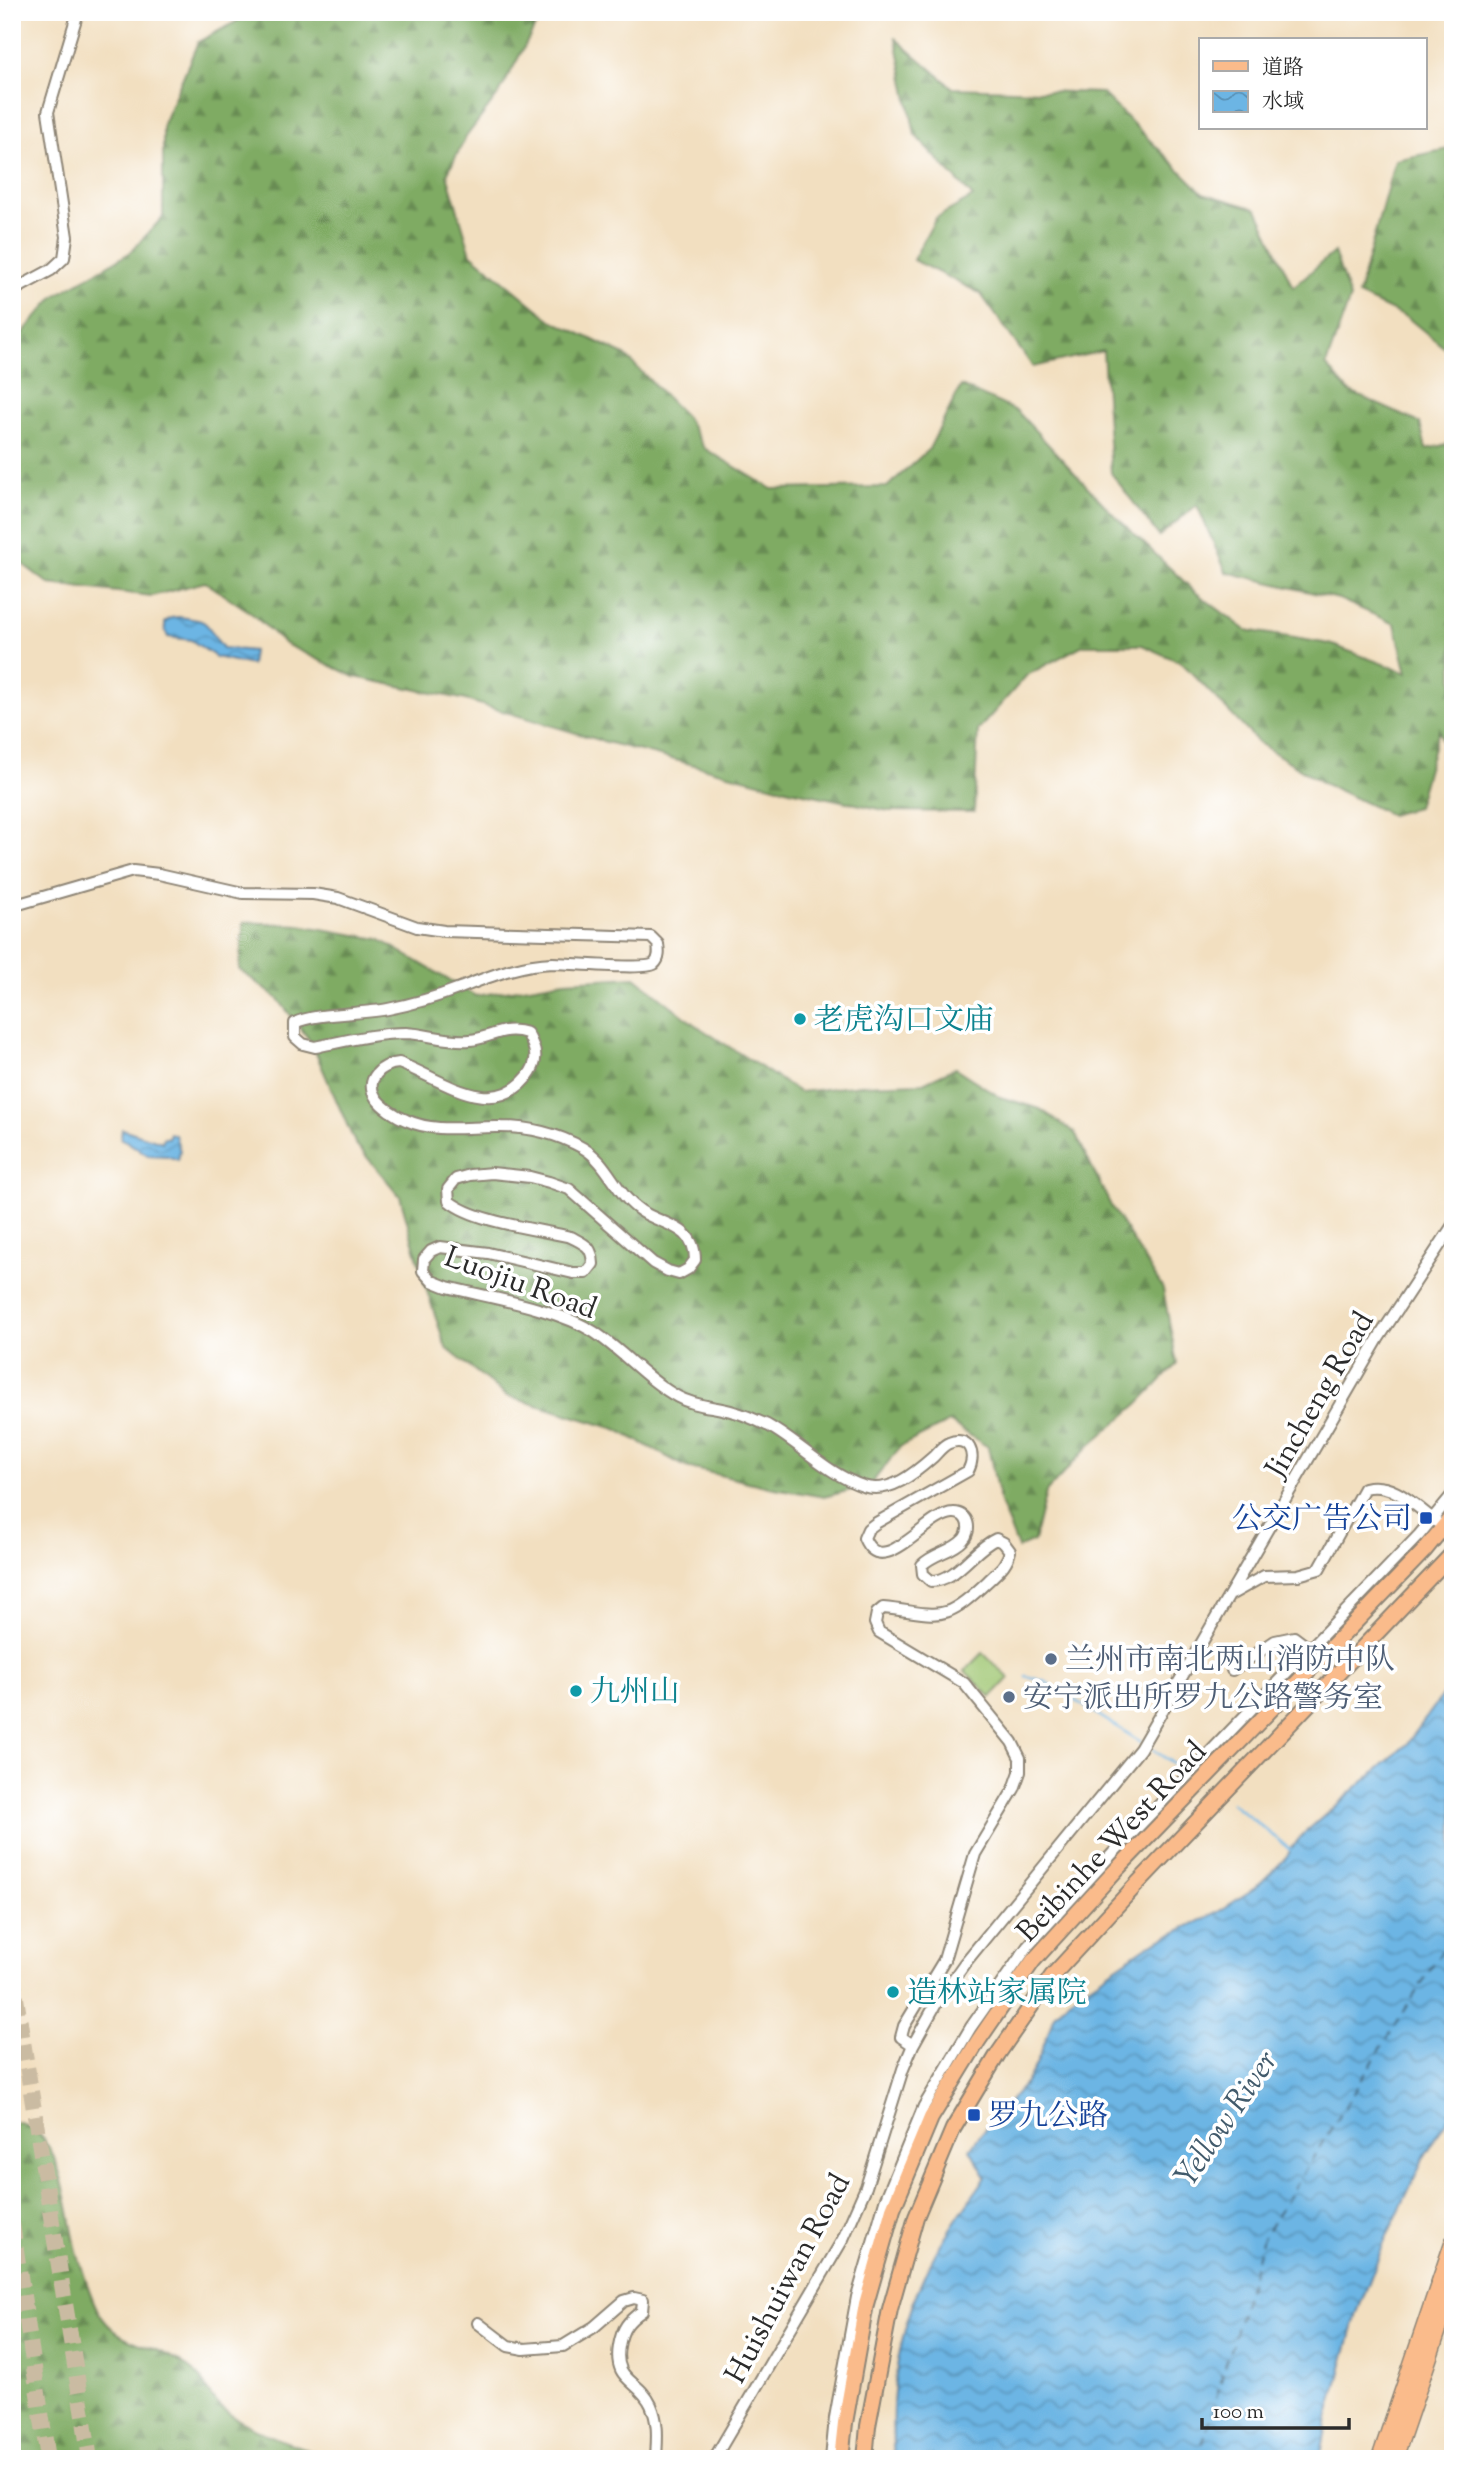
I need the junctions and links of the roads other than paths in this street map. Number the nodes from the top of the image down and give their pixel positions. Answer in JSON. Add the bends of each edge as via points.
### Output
{"nodes":[{"id":1,"x":78,"y":12,"type":"edge"},
{"id":2,"x":12,"y":290,"type":"edge"},
{"id":3,"x":12,"y":906,"type":"edge"},
{"id":4,"x":1453,"y":1225,"type":"edge"},
{"id":5,"x":1453,"y":1494,"type":"edge"},
{"id":6,"x":1443,"y":1520,"type":"edge"},
{"id":7,"x":1453,"y":1553,"type":"edge"},
{"id":8,"x":1229,"y":1595,"type":"junction"},
{"id":9,"x":1310,"y":1649,"type":"junction"},
{"id":10,"x":1232,"y":1670,"type":"dead end"},
{"id":11,"x":1147,"y":1736,"type":"joint"},
{"id":12,"x":913,"y":2045,"type":"junction"},
{"id":13,"x":1453,"y":2243,"type":"edge"},
{"id":14,"x":1453,"y":2286,"type":"edge"},
{"id":15,"x":478,"y":2323,"type":"dead end"},
{"id":16,"x":656,"y":2459,"type":"edge"},
{"id":17,"x":714,"y":2459,"type":"edge"},
{"id":18,"x":831,"y":2459,"type":"edge"},
{"id":19,"x":841,"y":2459,"type":"edge"},
{"id":20,"x":865,"y":2459,"type":"edge"},
{"id":21,"x":1380,"y":2459,"type":"edge"},
{"id":22,"x":1394,"y":2459,"type":"edge"}],
"edges":[{"from":1,"to":2,"type":"street","via":[[48,112],[67,237],[64,258]]},
{"from":3,"to":12,"type":"street","name":"Luojiu Road","via":[[133,871],[243,894],[338,898],[417,927],[444,931],[651,937],[659,944],[654,964],[644,967],[523,966],[389,1009],[306,1016],[295,1023],[295,1037],[315,1047],[390,1034],[473,1040],[514,1028],[527,1033],[536,1060],[520,1085],[503,1095],[483,1098],[399,1063],[376,1071],[372,1086],[376,1098],[406,1120],[426,1127],[523,1128],[569,1141],[600,1162],[629,1202],[680,1230],[691,1238],[695,1249],[695,1260],[688,1269],[680,1274],[668,1271],[569,1189],[530,1177],[470,1175],[456,1179],[447,1189],[449,1201],[458,1209],[571,1237],[593,1253],[593,1264],[586,1273],[573,1273],[440,1247],[424,1259],[423,1271],[432,1281],[568,1319],[593,1331],[678,1397],[770,1427],[830,1469],[868,1488],[902,1481],[947,1443],[967,1444],[973,1461],[968,1471],[876,1523],[864,1538],[868,1548],[878,1554],[890,1552],[942,1517],[962,1515],[968,1522],[965,1539],[922,1565],[931,1581],[941,1581],[996,1539],[1010,1551],[1008,1561],[951,1611],[938,1615],[883,1608],[875,1623],[880,1632],[964,1683],[1020,1758],[1014,1789],[975,1854],[944,1960],[904,2026],[901,2037]]},
{"from":4,"to":8,"type":"street","name":"Jincheng Road","via":[[1378,1339]]},
{"from":5,"to":6,"type":"street"},
{"from":6,"to":8,"type":"street","via":[[1391,1488],[1364,1488],[1319,1569],[1264,1576]]},
{"from":6,"to":9,"type":"street"},
{"from":6,"to":19,"type":"main road","name":"Beibinhe West Road","via":[[1424,1551],[1033,1961],[978,2041],[932,2118],[893,2209],[866,2304]]},
{"from":7,"to":20,"type":"main road","name":"Beibinhe West Road","via":[[1052,1976],[998,2054],[953,2129],[916,2217],[890,2309]]},
{"from":8,"to":11,"type":"street","name":"Jincheng Road"},
{"from":9,"to":10,"type":"street","via":[[1294,1637],[1275,1641]]},
{"from":9,"to":18,"type":"street","via":[[1028,1946],[971,2027],[924,2106],[885,2201],[857,2297]]},
{"from":11,"to":12,"type":"street","name":"Huishuiwan Road","via":[[964,1964]]},
{"from":12,"to":17,"type":"street","name":"Huishuiwan Road","via":[[859,2206]]},
{"from":13,"to":21,"type":"highway"},
{"from":14,"to":22,"type":"highway"},
{"from":15,"to":16,"type":"street","via":[[508,2346],[524,2350],[563,2346],[624,2301],[643,2300],[642,2311],[627,2321],[621,2334],[617,2358],[619,2369],[649,2401],[657,2420]]}]}
